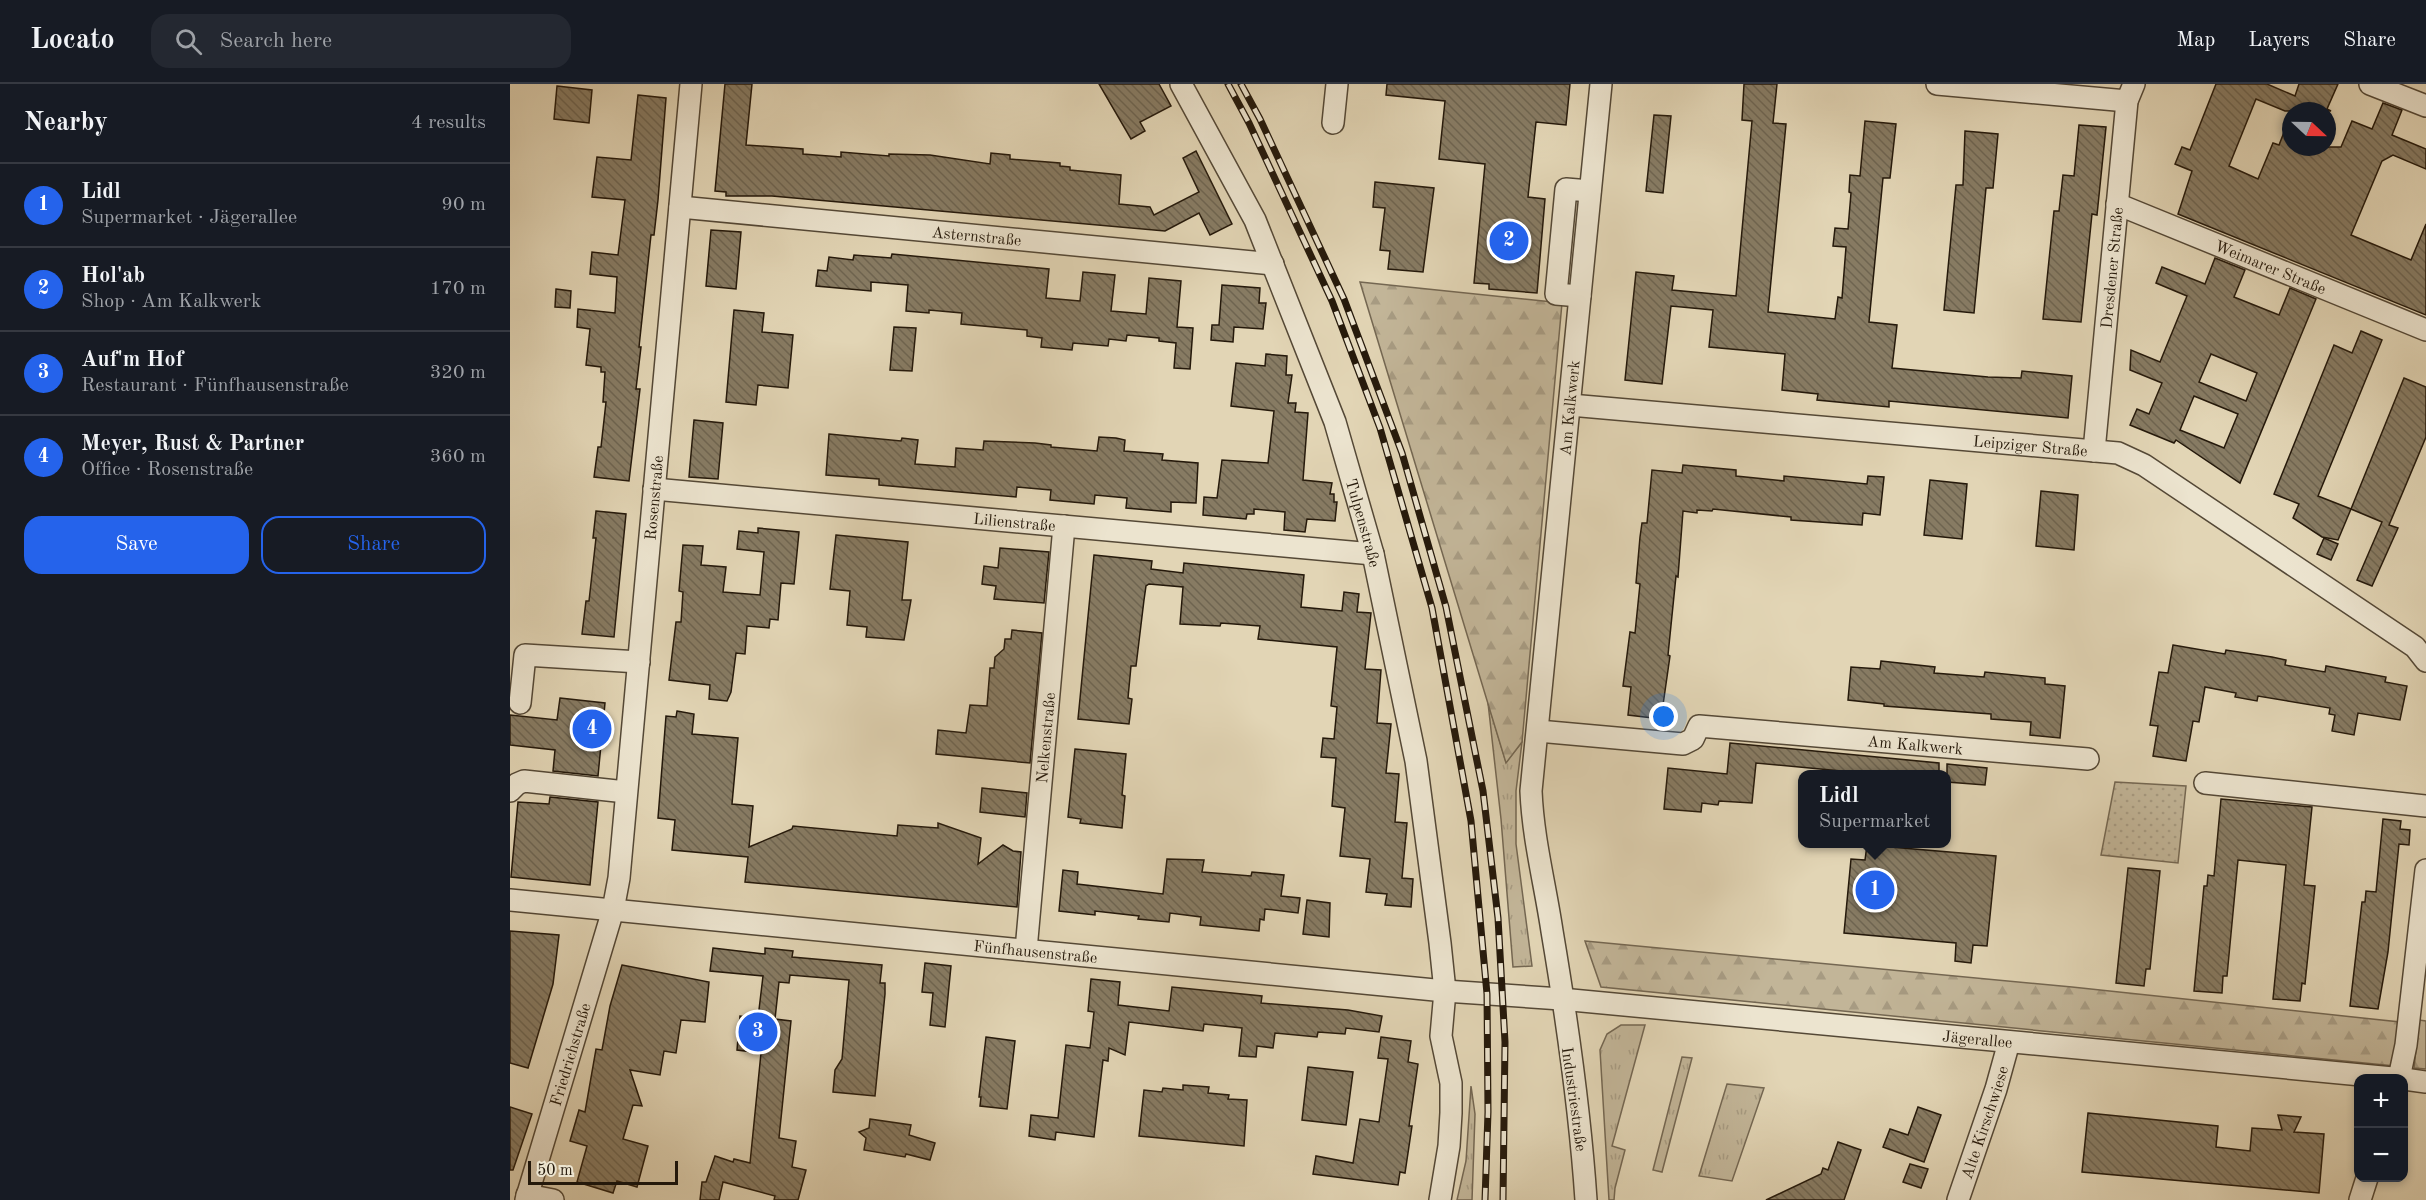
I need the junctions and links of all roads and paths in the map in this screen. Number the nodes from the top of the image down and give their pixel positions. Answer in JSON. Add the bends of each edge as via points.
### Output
{"nodes":[{"id":1,"x":691,"y":84,"type":"edge"},
{"id":2,"x":1181,"y":84,"type":"edge"},
{"id":3,"x":1337,"y":84,"type":"edge"},
{"id":4,"x":1601,"y":84,"type":"edge"},
{"id":5,"x":1937,"y":84,"type":"edge"},
{"id":6,"x":2370,"y":84,"type":"edge"},
{"id":7,"x":2130,"y":92,"type":"edge"},
{"id":8,"x":2426,"y":106,"type":"edge"},
{"id":9,"x":1333,"y":123,"type":"dead end"},
{"id":10,"x":2117,"y":204,"type":"junction"},
{"id":11,"x":680,"y":207,"type":"junction"},
{"id":12,"x":1273,"y":264,"type":"junction"},
{"id":13,"x":2426,"y":330,"type":"edge"},
{"id":14,"x":1570,"y":405,"type":"junction"},
{"id":15,"x":2094,"y":451,"type":"junction"},
{"id":16,"x":654,"y":489,"type":"junction"},
{"id":17,"x":1064,"y":526,"type":"junction"},
{"id":18,"x":1373,"y":554,"type":"junction"},
{"id":19,"x":2426,"y":661,"type":"edge"},
{"id":20,"x":639,"y":662,"type":"junction"},
{"id":21,"x":520,"y":703,"type":"dead end"},
{"id":22,"x":1538,"y":731,"type":"junction"},
{"id":23,"x":2088,"y":759,"type":"dead end"},
{"id":24,"x":2205,"y":783,"type":"dead end"},
{"id":25,"x":510,"y":791,"type":"edge"},
{"id":26,"x":626,"y":792,"type":"junction"},
{"id":27,"x":2426,"y":806,"type":"edge"},
{"id":28,"x":2426,"y":870,"type":"edge"},
{"id":29,"x":510,"y":900,"type":"edge"},
{"id":30,"x":613,"y":910,"type":"junction"},
{"id":31,"x":1026,"y":950,"type":"junction"},
{"id":32,"x":1445,"y":991,"type":"junction"},
{"id":33,"x":1561,"y":999,"type":"junction"},
{"id":34,"x":2009,"y":1042,"type":"junction"},
{"id":35,"x":2354,"y":1074,"type":"edge"},
{"id":36,"x":2402,"y":1074,"type":"edge"},
{"id":37,"x":2408,"y":1080,"type":"edge"},
{"id":38,"x":2426,"y":1082,"type":"edge"},
{"id":39,"x":2366,"y":1182,"type":"edge"},
{"id":40,"x":527,"y":1198,"type":"edge"},
{"id":41,"x":553,"y":1200,"type":"edge"},
{"id":42,"x":1440,"y":1200,"type":"edge"},
{"id":43,"x":1586,"y":1200,"type":"edge"},
{"id":44,"x":1958,"y":1200,"type":"edge"},
{"id":45,"x":2360,"y":1200,"type":"edge"}],
"edges":[{"from":1,"to":11,"type":"street","name":"Rosenstraße"},
{"from":2,"to":12,"type":"street","name":"Tulpenstraße","via":[[1255,220]]},
{"from":3,"to":9,"type":"street"},
{"from":4,"to":14,"type":"street","name":"Am Kalkwerk"},
{"from":5,"to":7,"type":"street"},
{"from":6,"to":8,"type":"street"},
{"from":7,"to":10,"type":"street","name":"Dresdener Straße"},
{"from":10,"to":13,"type":"street","name":"Weimarer Straße"},
{"from":10,"to":15,"type":"street","name":"Dresdener Straße"},
{"from":11,"to":12,"type":"street","name":"Asternstraße"},
{"from":11,"to":16,"type":"street","name":"Rosenstraße"},
{"from":12,"to":18,"type":"street","name":"Tulpenstraße","via":[[1335,422]]},
{"from":14,"to":15,"type":"street","name":"Leipziger Straße"},
{"from":14,"to":22,"type":"street","name":"Am Kalkwerk"},
{"from":15,"to":19,"type":"street","name":"Leipziger Straße","via":[[2118,453],[2144,465],[2415,647]]},
{"from":16,"to":17,"type":"street","name":"Lilienstraße"},
{"from":16,"to":20,"type":"street","name":"Rosenstraße"},
{"from":17,"to":18,"type":"street","name":"Lilienstraße"},
{"from":17,"to":31,"type":"street","name":"Nelkenstraße"},
{"from":18,"to":32,"type":"street","name":"Tulpenstraße","via":[[1416,761]]},
{"from":20,"to":21,"type":"street","via":[[525,655]]},
{"from":20,"to":26,"type":"street","name":"Rosenstraße"},
{"from":22,"to":23,"type":"street","name":"Am Kalkwerk","via":[[1683,744],[1693,738],[1699,726]]},
{"from":22,"to":33,"type":"street","name":"Am Kalkwerk","via":[[1531,791],[1532,824]]},
{"from":24,"to":27,"type":"street"},
{"from":25,"to":26,"type":"street","via":[[524,781]]},
{"from":26,"to":30,"type":"street","name":"Rosenstraße"},
{"from":28,"to":36,"type":"street"},
{"from":29,"to":30,"type":"street","name":"Fünfhausenstraße"},
{"from":30,"to":31,"type":"street","name":"Fünfhausenstraße"},
{"from":30,"to":40,"type":"street","name":"Friedrichstraße"},
{"from":31,"to":32,"type":"street","name":"Fünfhausenstraße"},
{"from":32,"to":33,"type":"street","name":"Fünfhausenstraße"},
{"from":32,"to":42,"type":"street","name":"Tulpenstraße","via":[[1441,1036],[1451,1083],[1451,1113]]},
{"from":33,"to":34,"type":"street","name":"Jägerallee"},
{"from":33,"to":43,"type":"street","name":"Industriestraße","via":[[1582,1135]]},
{"from":34,"to":35,"type":"street","name":"Jägerallee"},
{"from":34,"to":44,"type":"street","name":"Alte Kirschwiese"},
{"from":37,"to":38,"type":"street"},
{"from":39,"to":45,"type":"street"},
{"from":40,"to":41,"type":"street"}]}
